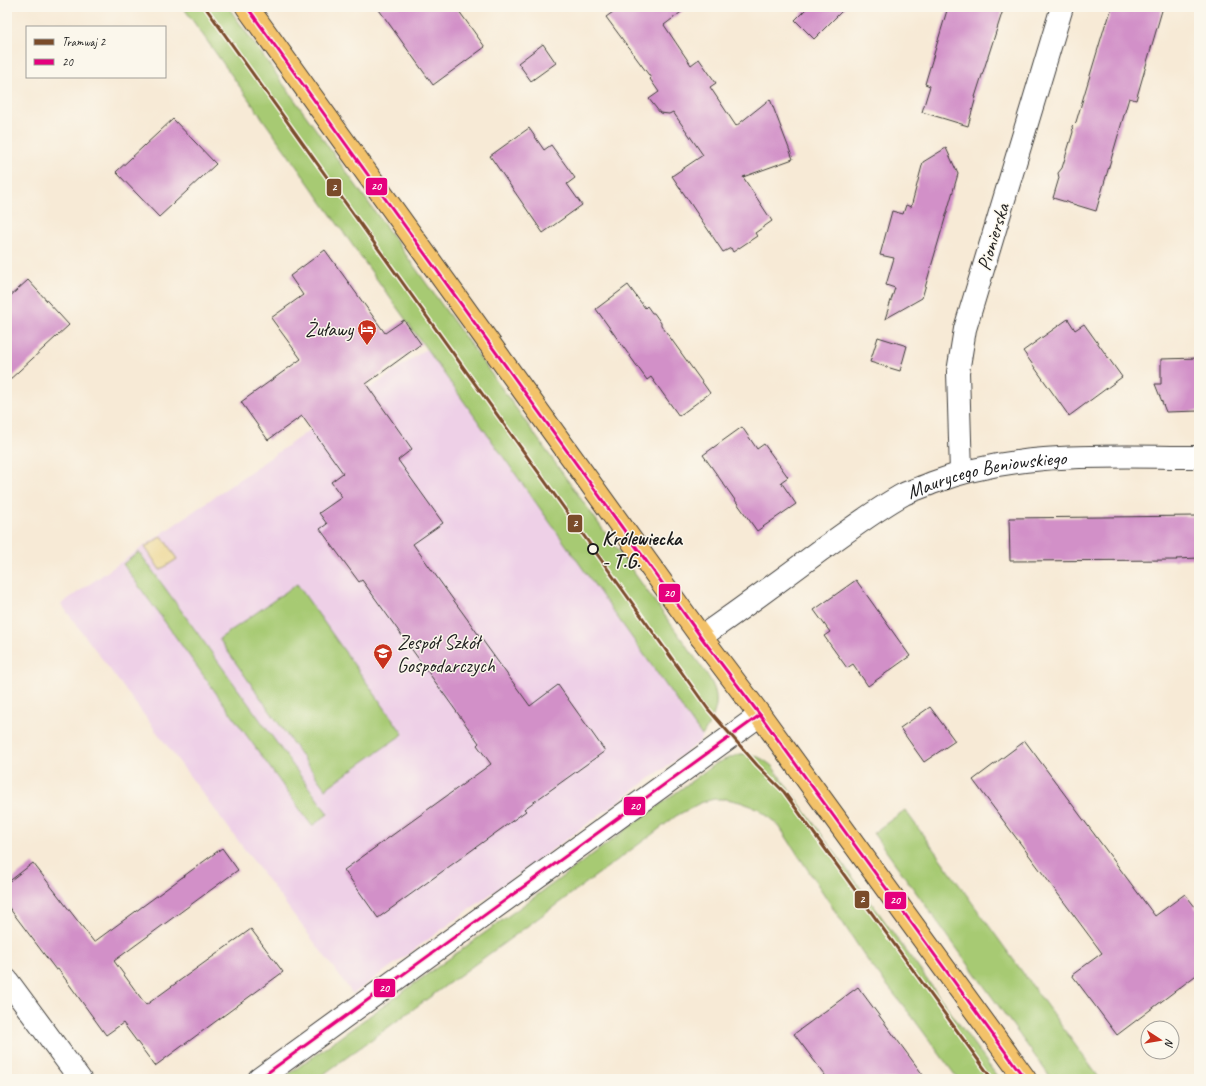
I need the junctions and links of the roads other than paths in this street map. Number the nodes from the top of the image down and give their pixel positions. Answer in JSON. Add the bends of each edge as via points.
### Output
{"nodes":[{"id":1,"x":247,"y":7,"type":"edge"},
{"id":2,"x":1062,"y":7,"type":"edge"},
{"id":3,"x":1199,"y":457,"type":"edge"},
{"id":4,"x":961,"y":473,"type":"junction"},
{"id":5,"x":701,"y":637,"type":"junction"},
{"id":6,"x":760,"y":715,"type":"junction"},
{"id":7,"x":7,"y":980,"type":"edge"},
{"id":8,"x":80,"y":1079,"type":"edge"},
{"id":9,"x":259,"y":1079,"type":"edge"},
{"id":10,"x":1025,"y":1079,"type":"edge"}],
"edges":[{"from":1,"to":5,"type":"main road"},
{"from":2,"to":4,"type":"street","name":"Pionierska","via":[[965,329],[958,372]]},
{"from":3,"to":4,"type":"street","name":"Maurycego Beniowskiego","via":[[1067,458],[1002,464]]},
{"from":4,"to":5,"type":"street","name":"Maurycego Beniowskiego","via":[[905,494],[874,512]]},
{"from":5,"to":6,"type":"main road"},
{"from":6,"to":9,"type":"street"},
{"from":6,"to":10,"type":"main road"},
{"from":7,"to":8,"type":"street"}]}
